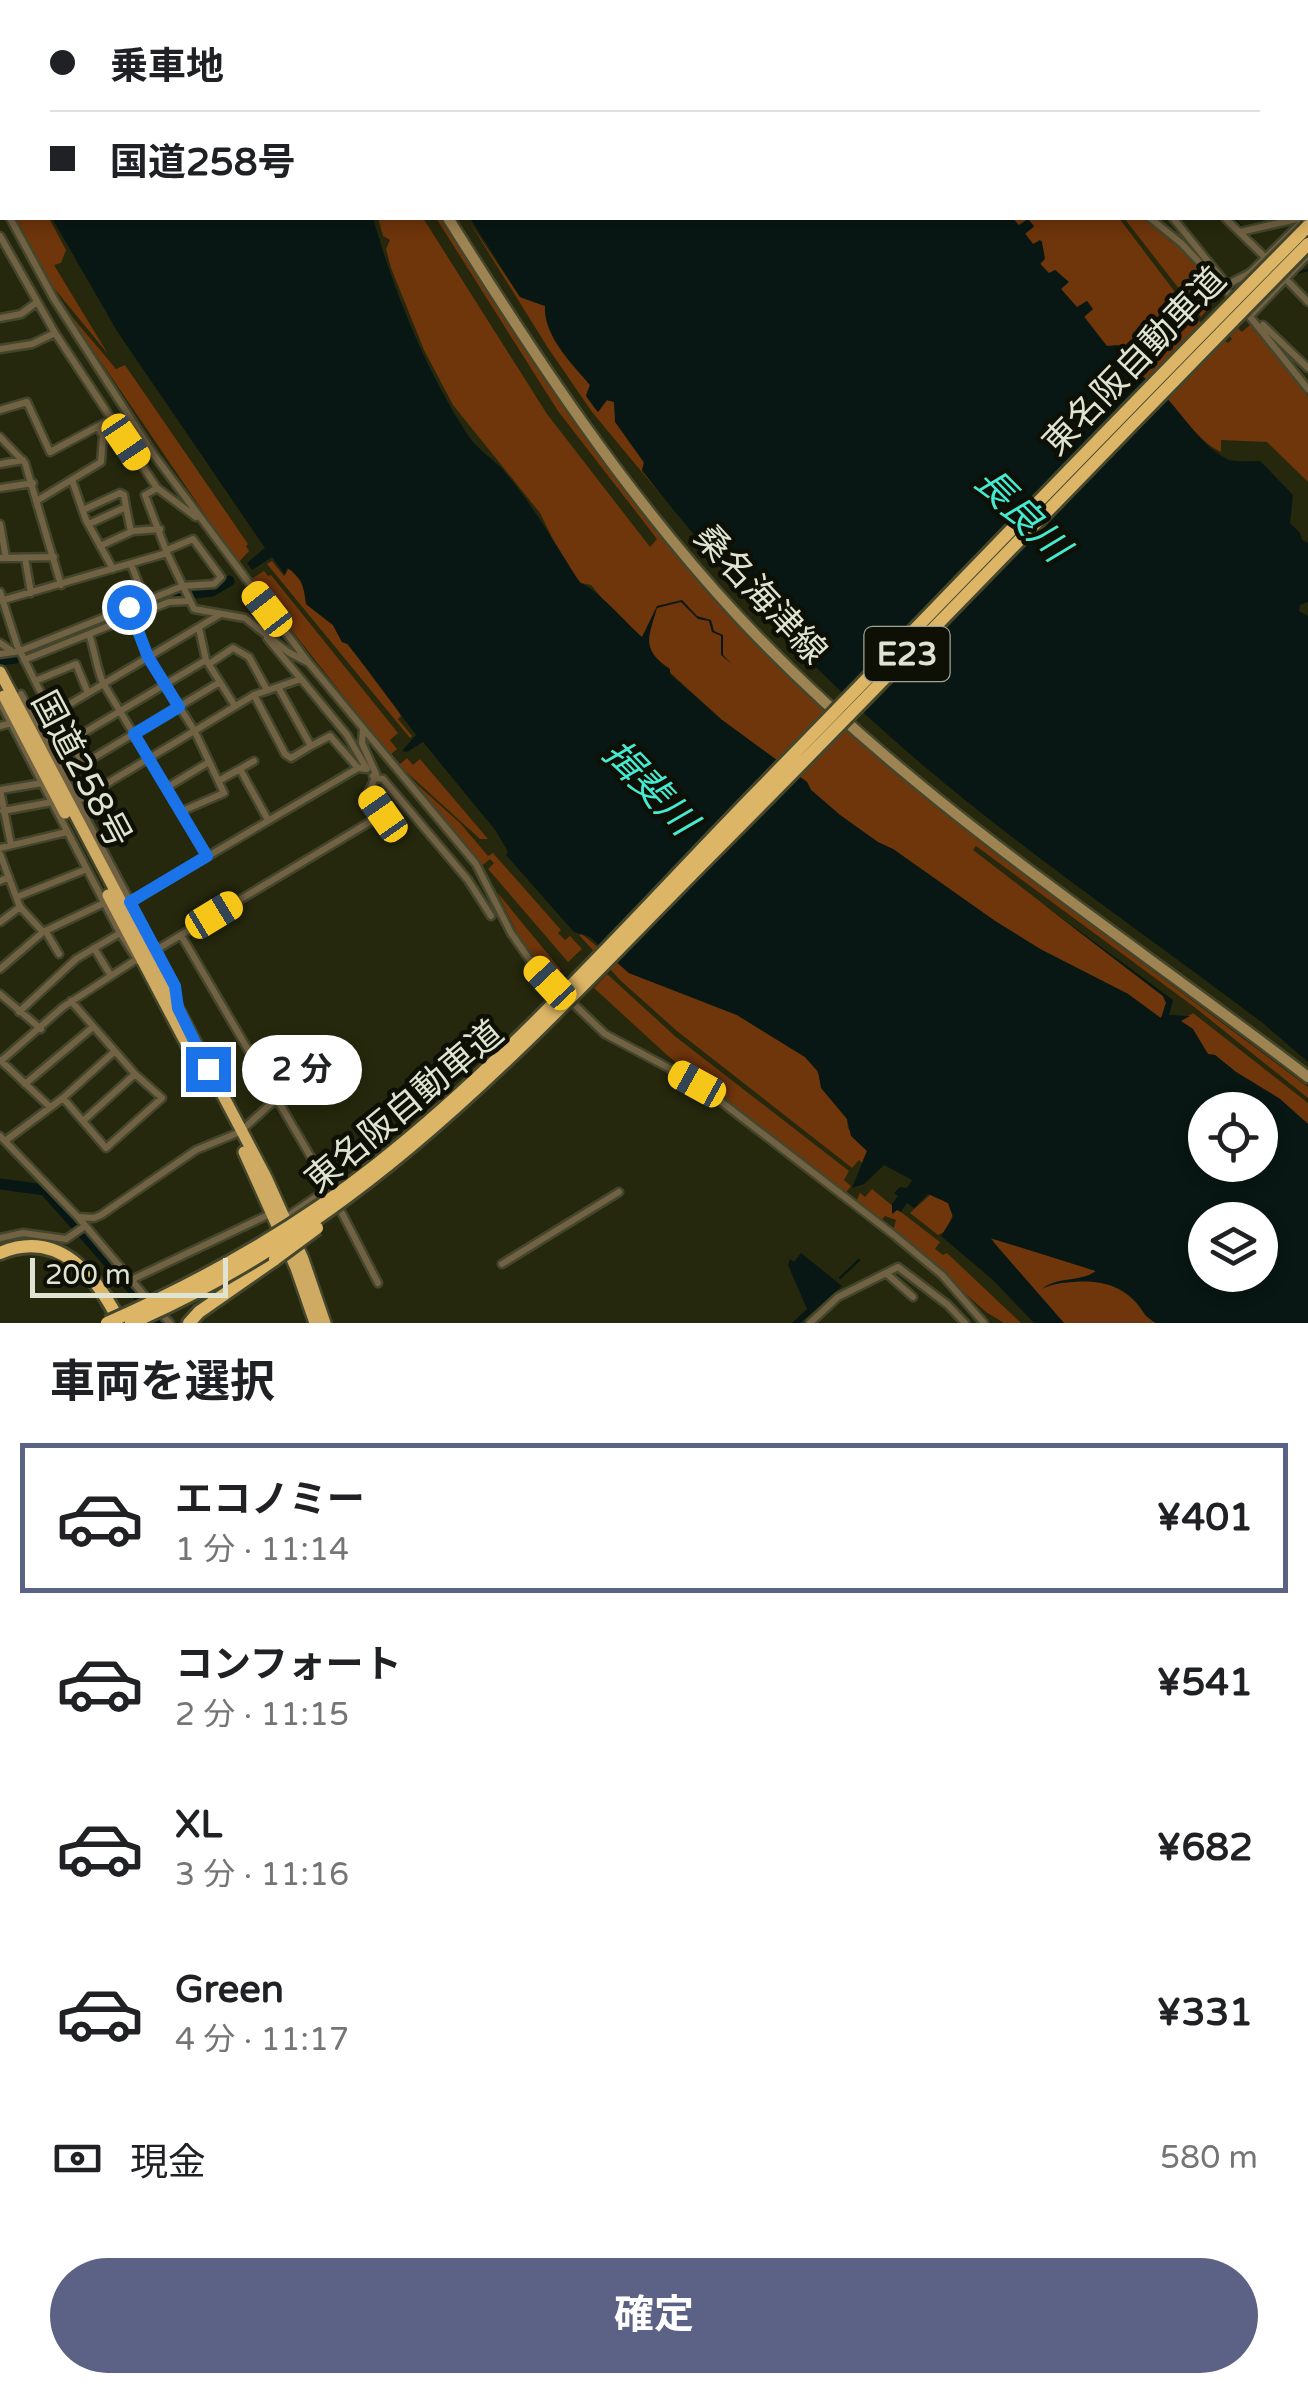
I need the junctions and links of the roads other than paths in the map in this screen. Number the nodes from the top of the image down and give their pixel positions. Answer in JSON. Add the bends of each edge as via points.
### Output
{"nodes":[{"id":1,"x":11,"y":220,"type":"edge"},
{"id":2,"x":449,"y":220,"type":"edge"},
{"id":3,"x":1152,"y":220,"type":"edge"},
{"id":4,"x":1175,"y":220,"type":"edge"},
{"id":5,"x":1227,"y":220,"type":"edge"},
{"id":6,"x":1294,"y":220,"type":"edge"},
{"id":7,"x":1303,"y":220,"type":"edge"},
{"id":8,"x":1308,"y":226,"type":"edge"},
{"id":9,"x":1244,"y":232,"type":"junction"},
{"id":10,"x":0,"y":236,"type":"edge"},
{"id":11,"x":1308,"y":244,"type":"edge"},
{"id":12,"x":1308,"y":255,"type":"edge"},
{"id":13,"x":1265,"y":257,"type":"junction"},
{"id":14,"x":1286,"y":279,"type":"junction"},
{"id":15,"x":1225,"y":286,"type":"junction"},
{"id":16,"x":36,"y":302,"type":"junction"},
{"id":17,"x":1308,"y":302,"type":"edge"},
{"id":18,"x":1250,"y":316,"type":"junction"},
{"id":19,"x":0,"y":318,"type":"edge"},
{"id":20,"x":55,"y":333,"type":"junction"},
{"id":21,"x":0,"y":349,"type":"edge"},
{"id":22,"x":1304,"y":359,"type":"edge"},
{"id":23,"x":1308,"y":368,"type":"edge"},
{"id":24,"x":1308,"y":389,"type":"edge"},
{"id":25,"x":0,"y":410,"type":"edge"},
{"id":26,"x":110,"y":420,"type":"junction"},
{"id":27,"x":98,"y":426,"type":"junction"},
{"id":28,"x":0,"y":437,"type":"edge"},
{"id":29,"x":23,"y":460,"type":"junction"},
{"id":30,"x":0,"y":464,"type":"edge"},
{"id":31,"x":72,"y":480,"type":"junction"},
{"id":32,"x":33,"y":483,"type":"junction"},
{"id":33,"x":0,"y":488,"type":"edge"},
{"id":34,"x":157,"y":488,"type":"junction"},
{"id":35,"x":38,"y":500,"type":"junction"},
{"id":36,"x":126,"y":507,"type":"junction"},
{"id":37,"x":83,"y":510,"type":"junction"},
{"id":38,"x":198,"y":517,"type":"junction"},
{"id":39,"x":0,"y":524,"type":"edge"},
{"id":40,"x":89,"y":524,"type":"junction"},
{"id":41,"x":160,"y":529,"type":"junction"},
{"id":42,"x":131,"y":532,"type":"junction"},
{"id":43,"x":100,"y":546,"type":"junction"},
{"id":44,"x":167,"y":552,"type":"junction"},
{"id":45,"x":54,"y":557,"type":"junction"},
{"id":46,"x":3,"y":558,"type":"edge"},
{"id":47,"x":25,"y":558,"type":"junction"},
{"id":48,"x":131,"y":564,"type":"junction"},
{"id":49,"x":113,"y":570,"type":"junction"},
{"id":50,"x":61,"y":585,"type":"junction"},
{"id":51,"x":186,"y":592,"type":"junction"},
{"id":52,"x":31,"y":593,"type":"junction"},
{"id":53,"x":1,"y":598,"type":"edge"},
{"id":54,"x":145,"y":600,"type":"junction"},
{"id":55,"x":194,"y":609,"type":"junction"},
{"id":56,"x":131,"y":612,"type":"junction"},
{"id":57,"x":219,"y":614,"type":"junction"},
{"id":58,"x":257,"y":625,"type":"junction"},
{"id":59,"x":200,"y":627,"type":"junction"},
{"id":60,"x":89,"y":634,"type":"junction"},
{"id":61,"x":0,"y":644,"type":"edge"},
{"id":62,"x":0,"y":654,"type":"edge"},
{"id":63,"x":20,"y":655,"type":"junction"},
{"id":64,"x":148,"y":657,"type":"junction"},
{"id":65,"x":208,"y":662,"type":"junction"},
{"id":66,"x":308,"y":662,"type":"junction"},
{"id":67,"x":0,"y":672,"type":"edge"},
{"id":68,"x":301,"y":679,"type":"junction"},
{"id":69,"x":34,"y":681,"type":"junction"},
{"id":70,"x":220,"y":682,"type":"junction"},
{"id":71,"x":104,"y":683,"type":"junction"},
{"id":72,"x":166,"y":684,"type":"junction"},
{"id":73,"x":278,"y":687,"type":"junction"},
{"id":74,"x":0,"y":689,"type":"edge"},
{"id":75,"x":267,"y":690,"type":"junction"},
{"id":76,"x":88,"y":693,"type":"junction"},
{"id":77,"x":21,"y":694,"type":"dead end"},
{"id":78,"x":254,"y":695,"type":"junction"},
{"id":79,"x":0,"y":702,"type":"edge"},
{"id":80,"x":234,"y":706,"type":"junction"},
{"id":81,"x":179,"y":707,"type":"junction"},
{"id":82,"x":120,"y":711,"type":"junction"},
{"id":83,"x":53,"y":712,"type":"junction"},
{"id":84,"x":34,"y":720,"type":"junction"},
{"id":85,"x":10,"y":723,"type":"junction"},
{"id":86,"x":0,"y":726,"type":"edge"},
{"id":87,"x":363,"y":729,"type":"junction"},
{"id":88,"x":195,"y":732,"type":"junction"},
{"id":89,"x":134,"y":734,"type":"junction"},
{"id":90,"x":70,"y":741,"type":"junction"},
{"id":91,"x":311,"y":746,"type":"junction"},
{"id":92,"x":148,"y":758,"type":"junction"},
{"id":93,"x":254,"y":760,"type":"dead end"},
{"id":94,"x":210,"y":762,"type":"junction"},
{"id":95,"x":84,"y":764,"type":"junction"},
{"id":96,"x":363,"y":768,"type":"junction"},
{"id":97,"x":240,"y":770,"type":"junction"},
{"id":98,"x":374,"y":778,"type":"junction"},
{"id":99,"x":220,"y":780,"type":"junction"},
{"id":100,"x":166,"y":788,"type":"junction"},
{"id":101,"x":97,"y":789,"type":"junction"},
{"id":102,"x":52,"y":790,"type":"junction"},
{"id":103,"x":78,"y":801,"type":"junction"},
{"id":104,"x":3,"y":811,"type":"junction"},
{"id":105,"x":180,"y":812,"type":"junction"},
{"id":106,"x":268,"y":820,"type":"junction"},
{"id":107,"x":67,"y":832,"type":"junction"},
{"id":108,"x":12,"y":845,"type":"junction"},
{"id":109,"x":0,"y":851,"type":"edge"},
{"id":110,"x":207,"y":856,"type":"junction"},
{"id":111,"x":2,"y":865,"type":"edge"},
{"id":112,"x":86,"y":870,"type":"junction"},
{"id":113,"x":9,"y":876,"type":"junction"},
{"id":114,"x":0,"y":881,"type":"edge"},
{"id":115,"x":16,"y":897,"type":"junction"},
{"id":116,"x":130,"y":902,"type":"junction"},
{"id":117,"x":104,"y":903,"type":"junction"},
{"id":118,"x":20,"y":907,"type":"junction"},
{"id":119,"x":492,"y":916,"type":"dead end"},
{"id":120,"x":0,"y":922,"type":"edge"},
{"id":121,"x":45,"y":932,"type":"junction"},
{"id":122,"x":120,"y":932,"type":"junction"},
{"id":123,"x":180,"y":935,"type":"junction"},
{"id":124,"x":94,"y":948,"type":"junction"},
{"id":125,"x":156,"y":950,"type":"junction"},
{"id":126,"x":59,"y":954,"type":"dead end"},
{"id":127,"x":140,"y":963,"type":"junction"},
{"id":128,"x":0,"y":969,"type":"edge"},
{"id":129,"x":111,"y":976,"type":"junction"},
{"id":130,"x":0,"y":994,"type":"edge"},
{"id":131,"x":72,"y":1001,"type":"junction"},
{"id":132,"x":178,"y":1008,"type":"junction"},
{"id":133,"x":20,"y":1012,"type":"junction"},
{"id":134,"x":92,"y":1027,"type":"junction"},
{"id":135,"x":41,"y":1028,"type":"junction"},
{"id":136,"x":114,"y":1051,"type":"junction"},
{"id":137,"x":1,"y":1060,"type":"edge"},
{"id":138,"x":135,"y":1074,"type":"junction"},
{"id":139,"x":1308,"y":1077,"type":"edge"},
{"id":140,"x":25,"y":1084,"type":"junction"},
{"id":141,"x":63,"y":1098,"type":"junction"},
{"id":142,"x":276,"y":1099,"type":"junction"},
{"id":143,"x":50,"y":1107,"type":"junction"},
{"id":144,"x":83,"y":1121,"type":"junction"},
{"id":145,"x":238,"y":1133,"type":"junction"},
{"id":146,"x":2,"y":1138,"type":"edge"},
{"id":147,"x":380,"y":1174,"type":"junction"},
{"id":148,"x":329,"y":1188,"type":"junction"},
{"id":149,"x":619,"y":1192,"type":"dead end"},
{"id":150,"x":279,"y":1215,"type":"junction"},
{"id":151,"x":78,"y":1216,"type":"junction"},
{"id":152,"x":82,"y":1228,"type":"junction"},
{"id":153,"x":0,"y":1238,"type":"edge"},
{"id":154,"x":0,"y":1253,"type":"edge"},
{"id":155,"x":0,"y":1262,"type":"edge"},
{"id":156,"x":502,"y":1264,"type":"dead end"},
{"id":157,"x":886,"y":1273,"type":"junction"},
{"id":158,"x":129,"y":1281,"type":"junction"},
{"id":159,"x":378,"y":1283,"type":"dead end"},
{"id":160,"x":186,"y":1285,"type":"junction"},
{"id":161,"x":913,"y":1296,"type":"dead end"},
{"id":162,"x":91,"y":1323,"type":"edge"},
{"id":163,"x":109,"y":1323,"type":"edge"},
{"id":164,"x":120,"y":1323,"type":"edge"},
{"id":165,"x":131,"y":1323,"type":"edge"},
{"id":166,"x":170,"y":1323,"type":"edge"},
{"id":167,"x":189,"y":1323,"type":"edge"},
{"id":168,"x":315,"y":1323,"type":"edge"},
{"id":169,"x":324,"y":1323,"type":"edge"},
{"id":170,"x":810,"y":1323,"type":"edge"},
{"id":171,"x":965,"y":1323,"type":"edge"},
{"id":172,"x":984,"y":1323,"type":"edge"}],
"edges":[{"from":1,"to":38,"type":"street","via":[[107,385]]},
{"from":2,"to":139,"type":"main road","name":"桑名海津線","via":[[601,449],[768,646],[924,790]]},
{"from":3,"to":15,"type":"street"},
{"from":4,"to":15,"type":"street"},
{"from":5,"to":9,"type":"street"},
{"from":6,"to":9,"type":"street"},
{"from":7,"to":13,"type":"street"},
{"from":8,"to":160,"type":"highway","name":"東名阪自動車道","number":"E23","bridge":true,"via":[[467,1086],[318,1208]]},
{"from":9,"to":13,"type":"street"},
{"from":10,"to":16,"type":"street"},
{"from":11,"to":147,"type":"highway","name":"東名阪自動車道","number":"E23","bridge":true,"via":[[513,1056]]},
{"from":12,"to":14,"type":"street"},
{"from":13,"to":14,"type":"street"},
{"from":13,"to":15,"type":"street"},
{"from":14,"to":17,"type":"street"},
{"from":14,"to":18,"type":"street"},
{"from":15,"to":18,"type":"street"},
{"from":16,"to":19,"type":"street"},
{"from":16,"to":20,"type":"street"},
{"from":18,"to":22,"type":"street"},
{"from":18,"to":24,"type":"street"},
{"from":20,"to":21,"type":"street"},
{"from":20,"to":26,"type":"street"},
{"from":22,"to":23,"type":"street"},
{"from":25,"to":27,"type":"street","via":[[27,402],[50,452]]},
{"from":26,"to":27,"type":"street"},
{"from":26,"to":34,"type":"street"},
{"from":27,"to":31,"type":"street","via":[[103,458]]},
{"from":28,"to":29,"type":"street"},
{"from":29,"to":30,"type":"street"},
{"from":29,"to":32,"type":"street"},
{"from":31,"to":35,"type":"street"},
{"from":31,"to":37,"type":"street"},
{"from":32,"to":33,"type":"street"},
{"from":32,"to":35,"type":"street"},
{"from":34,"to":38,"type":"street"},
{"from":34,"to":41,"type":"street","via":[[145,495]]},
{"from":35,"to":45,"type":"street"},
{"from":36,"to":37,"type":"street","via":[[120,493]]},
{"from":36,"to":40,"type":"street"},
{"from":36,"to":42,"type":"street"},
{"from":37,"to":40,"type":"street"},
{"from":38,"to":66,"type":"street"},
{"from":39,"to":46,"type":"street"},
{"from":40,"to":43,"type":"street"},
{"from":41,"to":42,"type":"street"},
{"from":41,"to":44,"type":"street"},
{"from":42,"to":43,"type":"street"},
{"from":43,"to":49,"type":"street"},
{"from":44,"to":48,"type":"street"},
{"from":44,"to":51,"type":"street"},
{"from":44,"to":51,"type":"street","via":[[194,539],[222,577]]},
{"from":45,"to":47,"type":"street"},
{"from":45,"to":50,"type":"street"},
{"from":46,"to":47,"type":"street"},
{"from":47,"to":52,"type":"street"},
{"from":48,"to":49,"type":"street"},
{"from":48,"to":54,"type":"street"},
{"from":49,"to":50,"type":"street"},
{"from":50,"to":52,"type":"street"},
{"from":51,"to":54,"type":"street"},
{"from":51,"to":55,"type":"street"},
{"from":51,"to":56,"type":"street"},
{"from":52,"to":53,"type":"street"},
{"from":53,"to":63,"type":"street"},
{"from":54,"to":56,"type":"street"},
{"from":55,"to":57,"type":"street"},
{"from":55,"to":59,"type":"street"},
{"from":56,"to":60,"type":"street"},
{"from":56,"to":63,"type":"street"},
{"from":56,"to":64,"type":"street"},
{"from":57,"to":58,"type":"street"},
{"from":57,"to":59,"type":"street"},
{"from":58,"to":66,"type":"street"},
{"from":58,"to":68,"type":"street"},
{"from":59,"to":64,"type":"street"},
{"from":59,"to":65,"type":"street"},
{"from":60,"to":63,"type":"street"},
{"from":60,"to":71,"type":"street"},
{"from":61,"to":63,"type":"street"},
{"from":62,"to":63,"type":"street"},
{"from":63,"to":69,"type":"street"},
{"from":64,"to":71,"type":"street"},
{"from":64,"to":72,"type":"street"},
{"from":65,"to":70,"type":"street"},
{"from":65,"to":72,"type":"street"},
{"from":65,"to":75,"type":"street","via":[[234,648],[249,657]]},
{"from":66,"to":87,"type":"street"},
{"from":67,"to":102,"type":"highway","name":"国道258号"},
{"from":68,"to":73,"type":"street"},
{"from":68,"to":96,"type":"street","via":[[348,735]]},
{"from":69,"to":76,"type":"street","via":[[76,664]]},
{"from":69,"to":83,"type":"street"},
{"from":70,"to":80,"type":"street"},
{"from":70,"to":81,"type":"street"},
{"from":71,"to":76,"type":"street"},
{"from":71,"to":82,"type":"street"},
{"from":72,"to":81,"type":"street"},
{"from":72,"to":82,"type":"street"},
{"from":73,"to":75,"type":"street"},
{"from":73,"to":91,"type":"street"},
{"from":74,"to":102,"type":"highway","name":"国道258号"},
{"from":75,"to":78,"type":"street"},
{"from":76,"to":83,"type":"street"},
{"from":77,"to":84,"type":"street"},
{"from":78,"to":80,"type":"street"},
{"from":78,"to":91,"type":"street","via":[[285,754],[290,758]]},
{"from":79,"to":85,"type":"street"},
{"from":80,"to":88,"type":"street"},
{"from":81,"to":88,"type":"street"},
{"from":81,"to":89,"type":"street"},
{"from":82,"to":89,"type":"street"},
{"from":82,"to":90,"type":"street"},
{"from":83,"to":84,"type":"street"},
{"from":83,"to":90,"type":"street"},
{"from":84,"to":103,"type":"street"},
{"from":85,"to":86,"type":"street"},
{"from":85,"to":102,"type":"street"},
{"from":87,"to":98,"type":"street"},
{"from":87,"to":172,"type":"street","via":[[476,864],[520,948],[578,1011],[732,1109],[942,1276]]},
{"from":88,"to":92,"type":"street"},
{"from":88,"to":94,"type":"street"},
{"from":89,"to":92,"type":"street"},
{"from":89,"to":95,"type":"street"},
{"from":90,"to":95,"type":"street"},
{"from":91,"to":96,"type":"street","via":[[330,736]]},
{"from":92,"to":100,"type":"street"},
{"from":92,"to":101,"type":"street"},
{"from":93,"to":97,"type":"street"},
{"from":94,"to":99,"type":"street"},
{"from":94,"to":100,"type":"street"},
{"from":95,"to":101,"type":"street"},
{"from":96,"to":98,"type":"street"},
{"from":96,"to":106,"type":"street"},
{"from":97,"to":99,"type":"street"},
{"from":97,"to":106,"type":"street"},
{"from":98,"to":119,"type":"street","via":[[383,779]]},
{"from":98,"to":123,"type":"street","via":[[368,793],[383,814]]},
{"from":99,"to":105,"type":"street","via":[[224,793]]},
{"from":100,"to":105,"type":"street"},
{"from":101,"to":103,"type":"street"},
{"from":102,"to":104,"type":"street"},
{"from":102,"to":104,"type":"street","via":[[0,790]]},
{"from":102,"to":107,"type":"street"},
{"from":102,"to":127,"type":"highway","name":"国道258号"},
{"from":102,"to":132,"type":"highway","name":"国道258号"},
{"from":103,"to":116,"type":"street"},
{"from":104,"to":108,"type":"street"},
{"from":105,"to":110,"type":"street"},
{"from":106,"to":110,"type":"street"},
{"from":107,"to":108,"type":"street"},
{"from":107,"to":112,"type":"street"},
{"from":108,"to":109,"type":"street"},
{"from":109,"to":111,"type":"street"},
{"from":110,"to":116,"type":"street"},
{"from":111,"to":113,"type":"street"},
{"from":112,"to":115,"type":"street"},
{"from":112,"to":117,"type":"street"},
{"from":113,"to":114,"type":"street"},
{"from":113,"to":115,"type":"street"},
{"from":115,"to":118,"type":"street"},
{"from":116,"to":125,"type":"street"},
{"from":117,"to":121,"type":"street"},
{"from":117,"to":122,"type":"street"},
{"from":118,"to":120,"type":"street"},
{"from":118,"to":121,"type":"street"},
{"from":121,"to":126,"type":"street"},
{"from":121,"to":128,"type":"street"},
{"from":122,"to":124,"type":"street"},
{"from":122,"to":127,"type":"street"},
{"from":123,"to":125,"type":"street"},
{"from":123,"to":142,"type":"street"},
{"from":124,"to":129,"type":"street"},
{"from":124,"to":133,"type":"street"},
{"from":125,"to":132,"type":"street"},
{"from":127,"to":129,"type":"street"},
{"from":127,"to":145,"type":"highway","name":"国道258号"},
{"from":129,"to":131,"type":"street"},
{"from":130,"to":133,"type":"street"},
{"from":131,"to":134,"type":"street"},
{"from":131,"to":135,"type":"street"},
{"from":132,"to":145,"type":"highway","name":"国道258号"},
{"from":133,"to":135,"type":"street"},
{"from":134,"to":136,"type":"street"},
{"from":134,"to":140,"type":"street"},
{"from":135,"to":137,"type":"street"},
{"from":136,"to":138,"type":"street"},
{"from":136,"to":141,"type":"street"},
{"from":137,"to":140,"type":"street"},
{"from":138,"to":144,"type":"street"},
{"from":138,"to":144,"type":"street","via":[[162,1098],[106,1148]]},
{"from":140,"to":143,"type":"street"},
{"from":141,"to":143,"type":"street"},
{"from":141,"to":144,"type":"street"},
{"from":142,"to":145,"type":"street"},
{"from":142,"to":148,"type":"street"},
{"from":143,"to":146,"type":"street"},
{"from":145,"to":150,"type":"highway","name":"国道258号"},
{"from":145,"to":151,"type":"street","via":[[187,1156],[101,1215]]},
{"from":146,"to":151,"type":"street"},
{"from":147,"to":165,"type":"highway","name":"東名阪自動車道","number":"E23","bridge":true,"via":[[268,1251]]},
{"from":147,"to":167,"type":"highway","bridge":true},
{"from":148,"to":150,"type":"street"},
{"from":148,"to":159,"type":"street"},
{"from":149,"to":156,"type":"street"},
{"from":150,"to":158,"type":"street"},
{"from":150,"to":168,"type":"highway","name":"国道258号"},
{"from":150,"to":169,"type":"highway","name":"国道258号","via":[[304,1258]]},
{"from":151,"to":152,"type":"street"},
{"from":152,"to":153,"type":"street","via":[[66,1239],[24,1233]]},
{"from":152,"to":158,"type":"street"},
{"from":154,"to":164,"type":"highway","via":[[34,1246],[64,1253],[92,1276]]},
{"from":155,"to":163,"type":"highway","via":[[36,1254],[68,1265],[87,1283]]},
{"from":157,"to":161,"type":"street"},
{"from":157,"to":170,"type":"street","via":[[838,1297]]},
{"from":157,"to":171,"type":"street","via":[[898,1268]]},
{"from":158,"to":166,"type":"street"},
{"from":160,"to":162,"type":"highway","bridge":true},
{"from":160,"to":163,"type":"highway","name":"東名阪自動車道","number":"E23","bridge":true}]}
